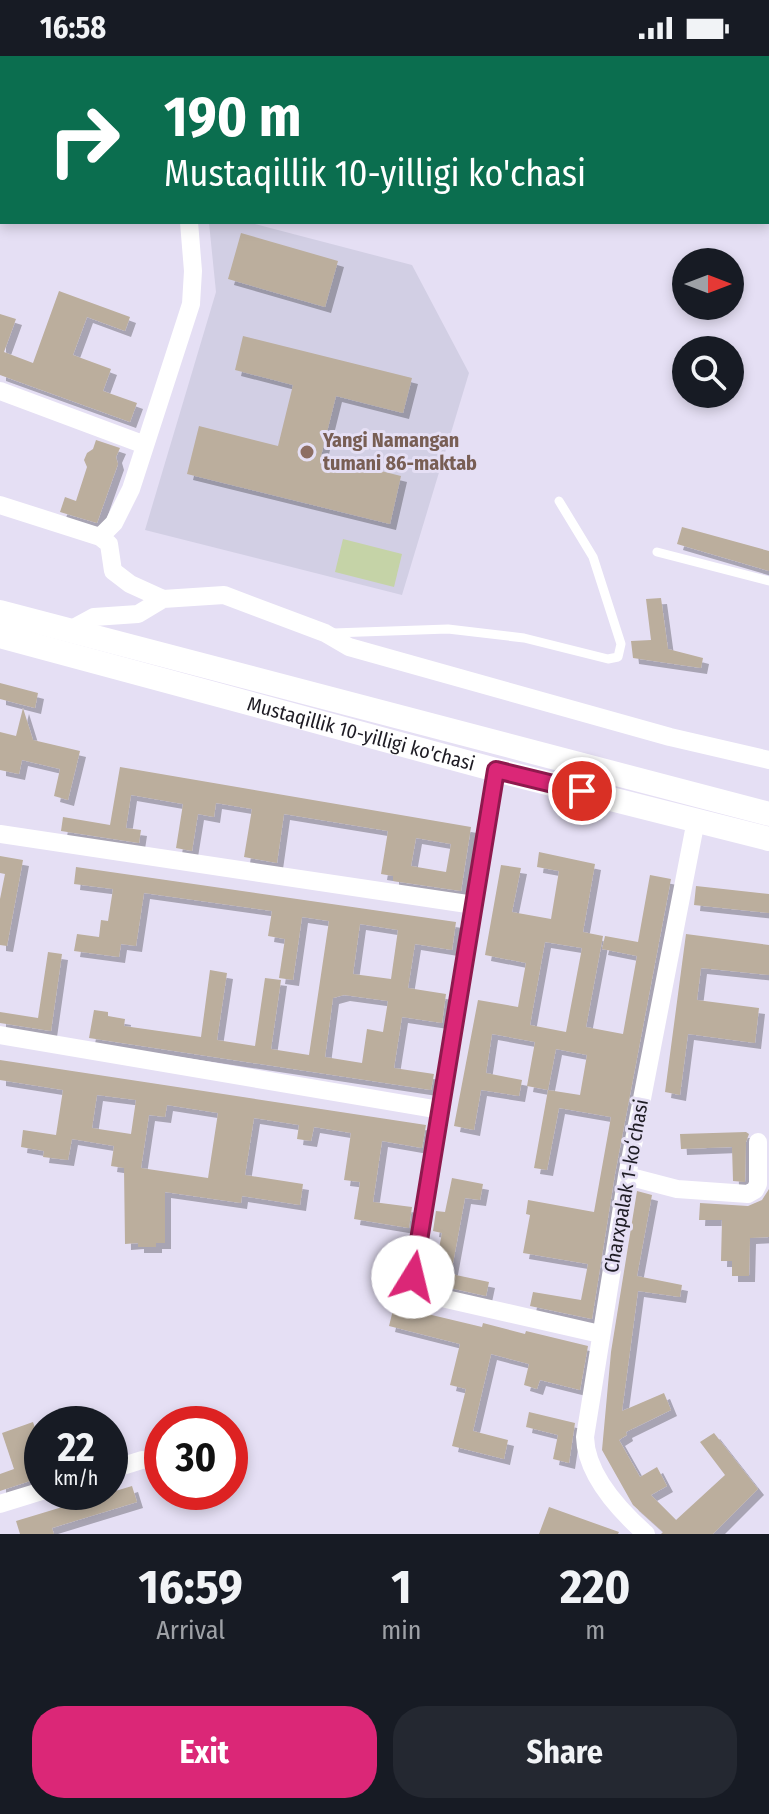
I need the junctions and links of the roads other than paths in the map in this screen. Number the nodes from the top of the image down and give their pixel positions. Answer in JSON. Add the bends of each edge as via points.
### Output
{"nodes":[{"id":1,"x":189,"y":224,"type":"edge"},
{"id":2,"x":0,"y":391,"type":"edge"},
{"id":3,"x":145,"y":445,"type":"junction"},
{"id":4,"x":559,"y":501,"type":"dead end"},
{"id":5,"x":0,"y":505,"type":"edge"},
{"id":6,"x":100,"y":537,"type":"junction"},
{"id":7,"x":657,"y":552,"type":"dead end"},
{"id":8,"x":769,"y":581,"type":"edge"},
{"id":9,"x":163,"y":599,"type":"junction"},
{"id":10,"x":0,"y":612,"type":"edge"},
{"id":11,"x":70,"y":630,"type":"junction"},
{"id":12,"x":325,"y":633,"type":"junction"},
{"id":13,"x":0,"y":636,"type":"edge"},
{"id":14,"x":769,"y":760,"type":"edge"},
{"id":15,"x":496,"y":770,"type":"junction"},
{"id":16,"x":769,"y":814,"type":"edge"},
{"id":17,"x":696,"y":820,"type":"junction"},
{"id":18,"x":0,"y":834,"type":"edge"},
{"id":19,"x":769,"y":839,"type":"edge"},
{"id":20,"x":474,"y":905,"type":"junction"},
{"id":21,"x":0,"y":1035,"type":"edge"},
{"id":22,"x":440,"y":1110,"type":"junction"},
{"id":23,"x":758,"y":1142,"type":"dead end"},
{"id":24,"x":627,"y":1176,"type":"junction"},
{"id":25,"x":600,"y":1334,"type":"junction"},
{"id":26,"x":142,"y":1460,"type":"dead end"},
{"id":27,"x":128,"y":1464,"type":"edge"},
{"id":28,"x":24,"y":1497,"type":"edge"},
{"id":29,"x":0,"y":1504,"type":"edge"},
{"id":30,"x":646,"y":1534,"type":"edge"}],
"edges":[{"from":1,"to":3,"type":"street","via":[[191,304]]},
{"from":2,"to":3,"type":"street"},
{"from":3,"to":6,"type":"street","via":[[131,489],[114,523]]},
{"from":4,"to":12,"type":"lane","via":[[593,557],[621,644],[618,657],[448,629]]},
{"from":5,"to":6,"type":"street"},
{"from":6,"to":9,"type":"street","via":[[109,544],[113,571]]},
{"from":7,"to":8,"type":"lane"},
{"from":9,"to":11,"type":"street","via":[[138,614],[94,617]]},
{"from":9,"to":12,"type":"street","via":[[224,595]]},
{"from":10,"to":11,"type":"main road","name":"Mustaqillik 10-yilligi ko'chasi"},
{"from":11,"to":16,"type":"main road","name":"Mustaqillik 10-yilligi ko'chasi"},
{"from":12,"to":14,"type":"street","via":[[349,647]]},
{"from":13,"to":15,"type":"main road","name":"Mustaqillik 10-yilligi ko'chasi"},
{"from":15,"to":17,"type":"main road","name":"Mustaqillik 10-yilligi ko'chasi"},
{"from":15,"to":20,"type":"street"},
{"from":17,"to":19,"type":"main road","name":"Mustaqillik 10-yilligi ko'chasi"},
{"from":17,"to":24,"type":"street","name":"Charxpalak 1-koʻchasi"},
{"from":18,"to":20,"type":"street"},
{"from":20,"to":22,"type":"street"},
{"from":21,"to":22,"type":"street"},
{"from":22,"to":25,"type":"street","via":[[415,1288]]},
{"from":23,"to":24,"type":"street","via":[[758,1184],[748,1194],[677,1189]]},
{"from":24,"to":25,"type":"street","name":"Charxpalak 1-koʻchasi"},
{"from":25,"to":30,"type":"street","name":"Charxpalak 1-koʻchasi","via":[[585,1454],[626,1515]]},
{"from":26,"to":27,"type":"street"},
{"from":28,"to":29,"type":"street"}]}
